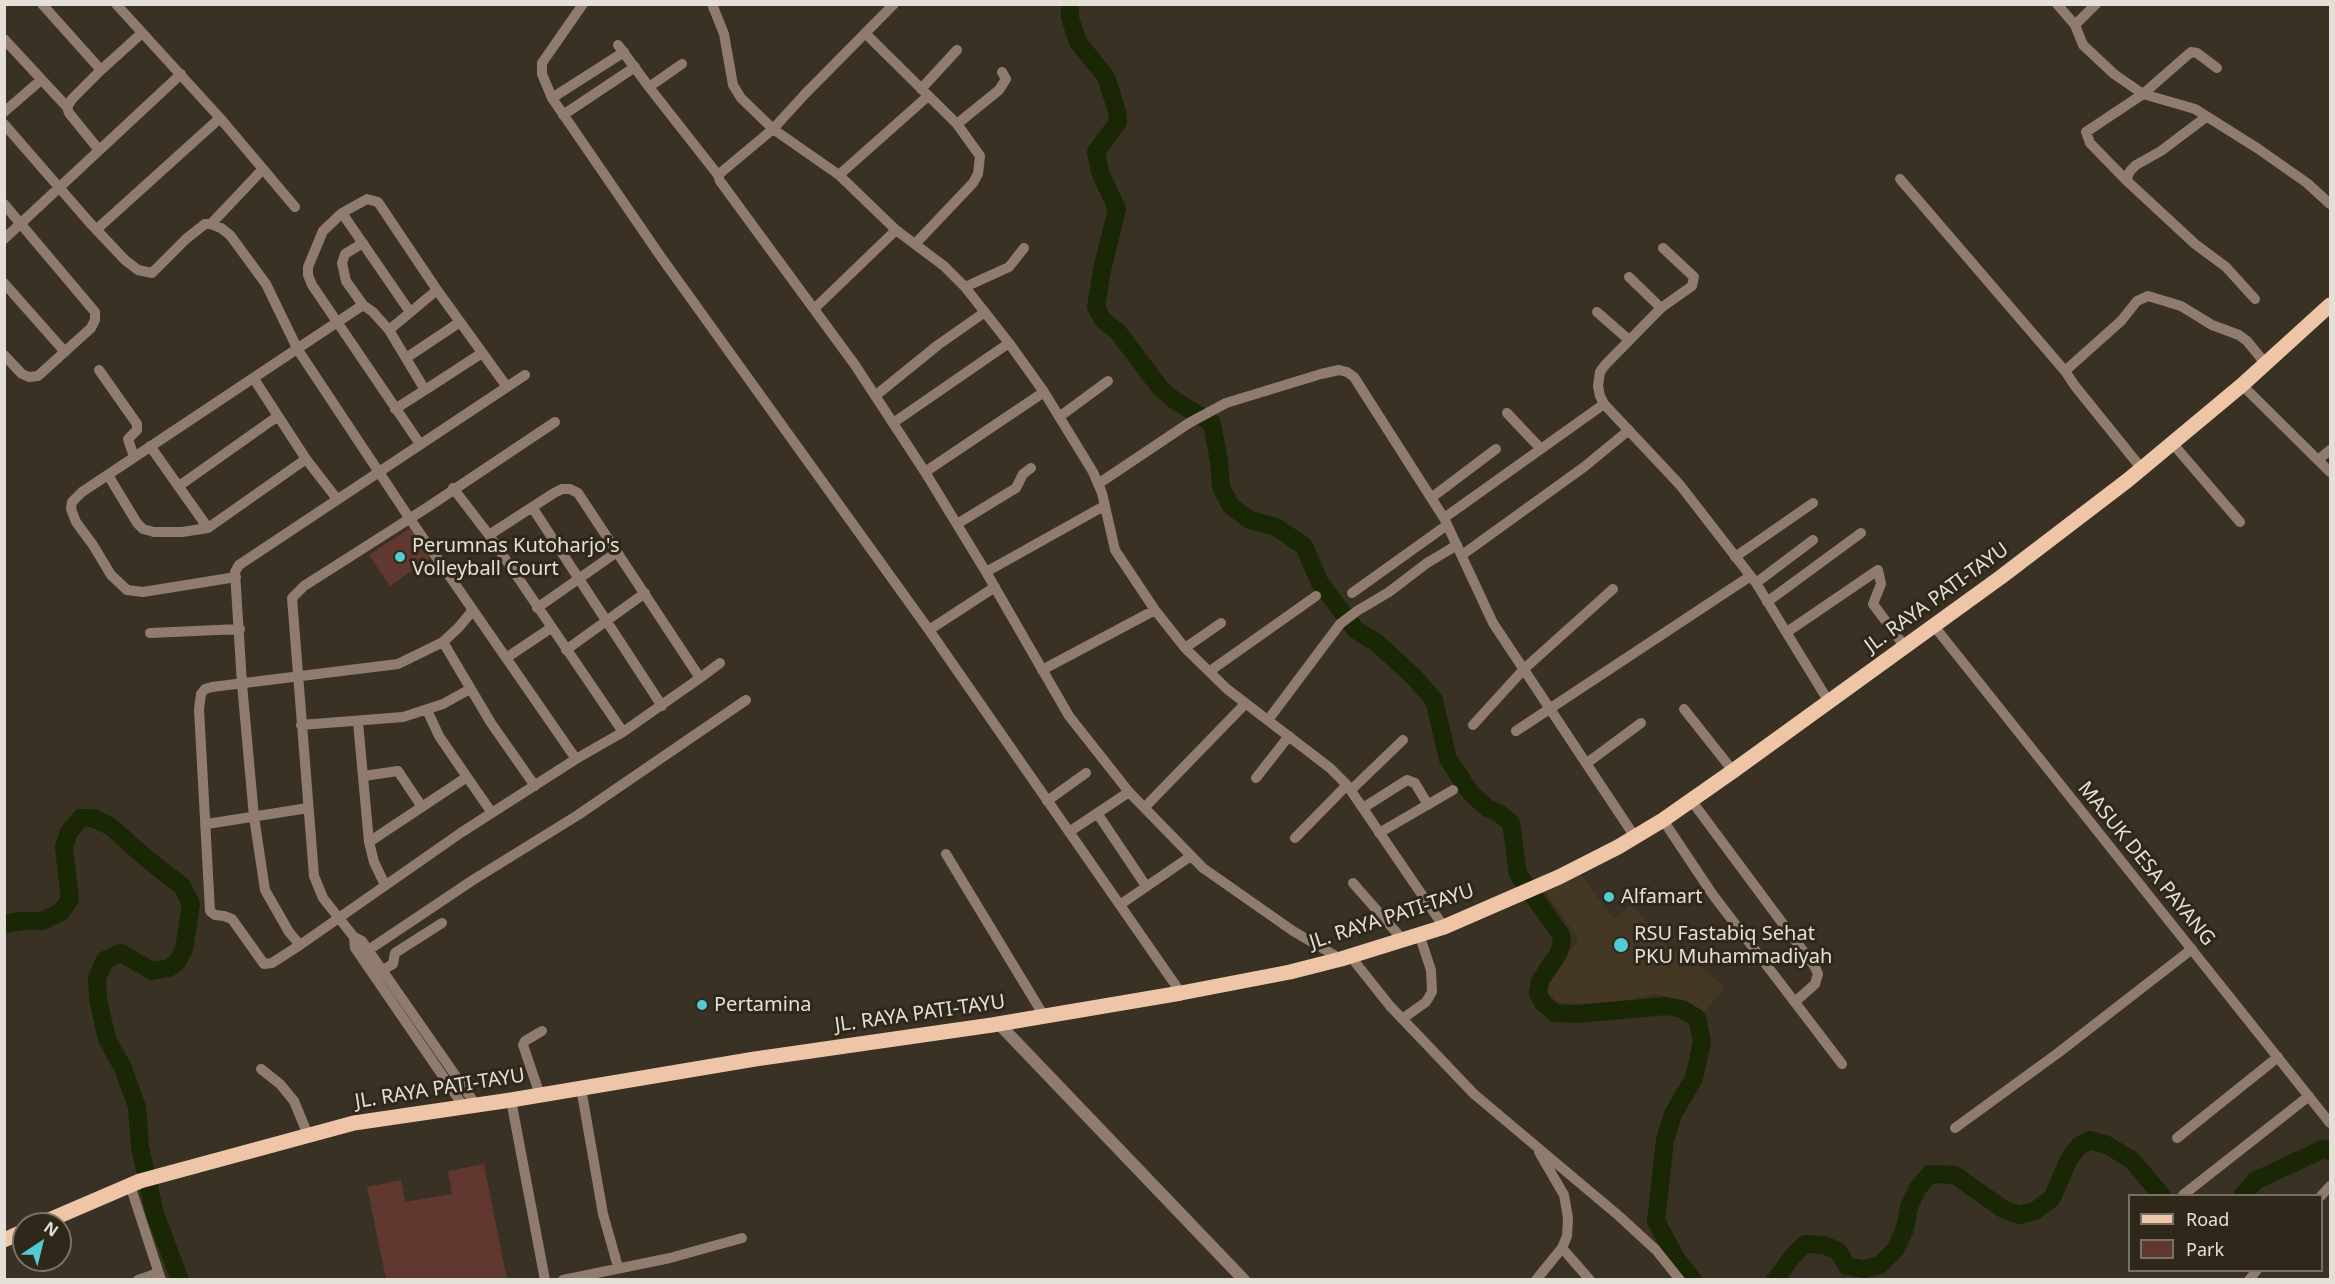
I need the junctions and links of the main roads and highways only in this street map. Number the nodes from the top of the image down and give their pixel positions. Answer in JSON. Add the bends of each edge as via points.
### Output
{"nodes":[{"id":1,"x":2331,"y":305,"type":"edge"},
{"id":2,"x":68,"y":1212,"type":"edge"}],
"edges":[{"from":1,"to":2,"type":"main road","name":"JL. RAYA PATI-TAYU","via":[[2142,469],[1733,771],[1635,837],[1559,877],[1444,927],[1346,958],[1181,993],[354,1123],[175,1170]]}]}
